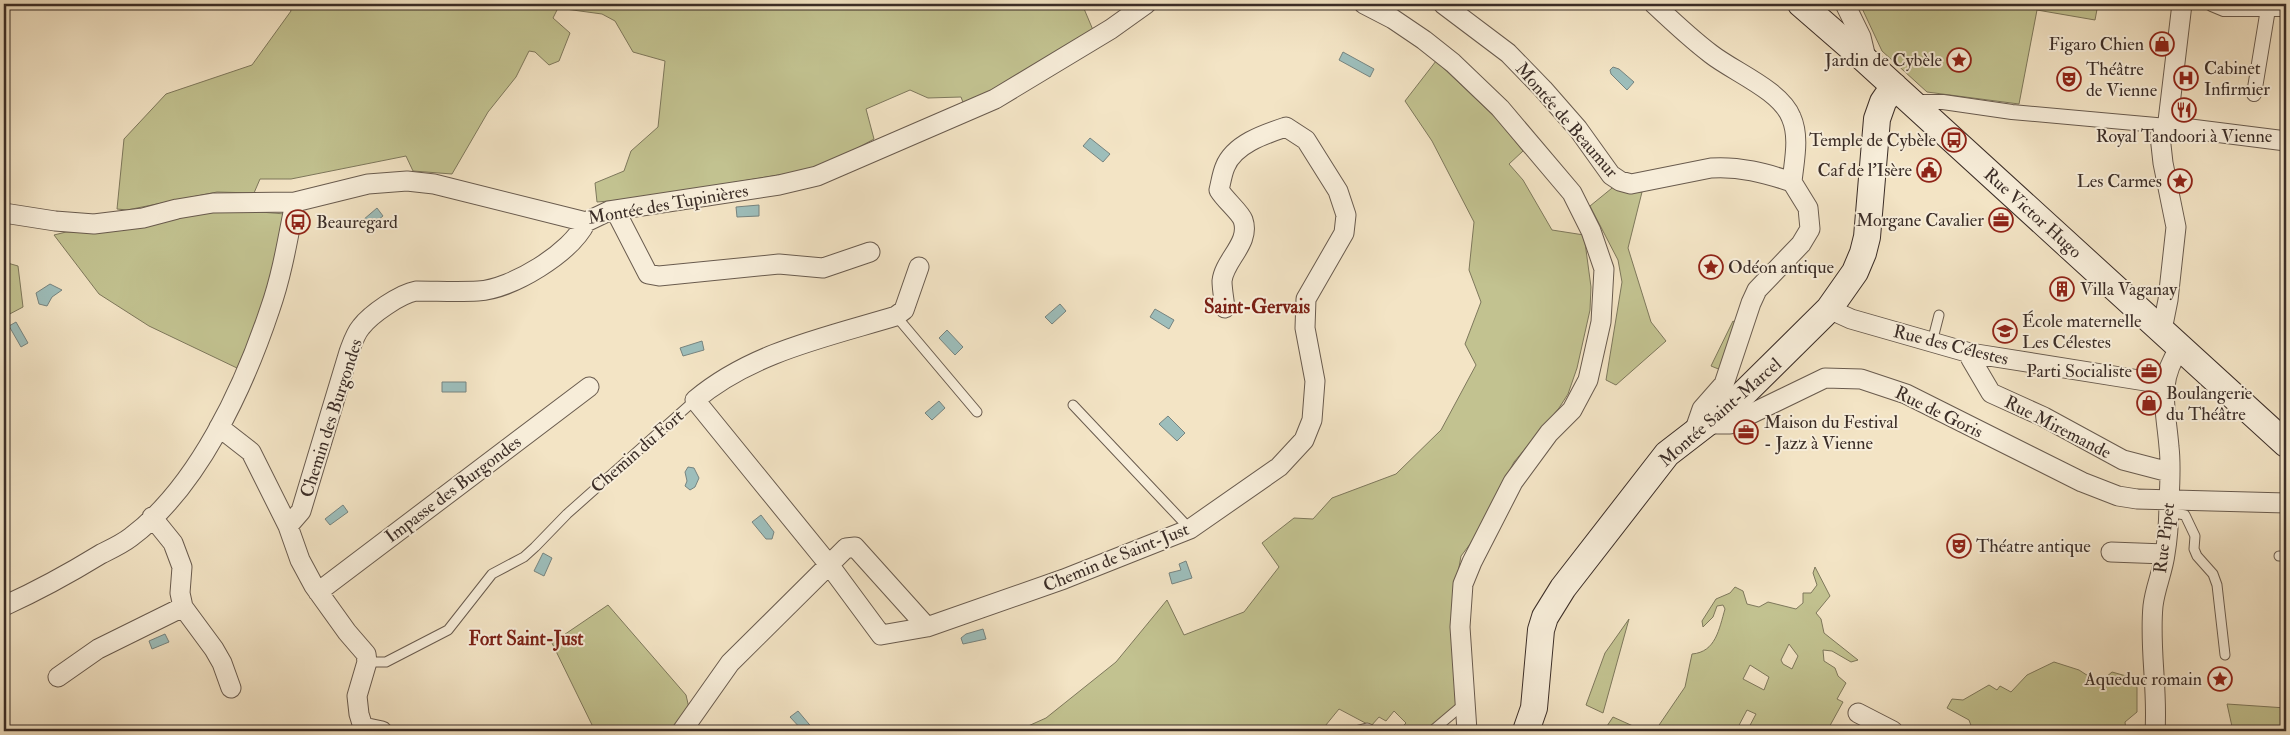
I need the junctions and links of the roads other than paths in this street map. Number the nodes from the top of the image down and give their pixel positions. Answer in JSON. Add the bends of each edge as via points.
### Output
{"nodes":[{"id":1,"x":1146,"y":4,"type":"edge"},
{"id":2,"x":1364,"y":4,"type":"edge"},
{"id":3,"x":1444,"y":4,"type":"edge"},
{"id":4,"x":1654,"y":4,"type":"edge"},
{"id":5,"x":1801,"y":4,"type":"edge"},
{"id":6,"x":1845,"y":4,"type":"edge"},
{"id":7,"x":2182,"y":4,"type":"edge"},
{"id":8,"x":2212,"y":4,"type":"edge"},
{"id":9,"x":2286,"y":8,"type":"edge"},
{"id":10,"x":2268,"y":9,"type":"junction"},
{"id":11,"x":1867,"y":62,"type":"junction"},
{"id":12,"x":1902,"y":94,"type":"junction"},
{"id":13,"x":2254,"y":94,"type":"dead end"},
{"id":14,"x":2167,"y":126,"type":"junction"},
{"id":15,"x":2286,"y":141,"type":"edge"},
{"id":16,"x":1792,"y":182,"type":"junction"},
{"id":17,"x":295,"y":202,"type":"junction"},
{"id":18,"x":615,"y":210,"type":"junction"},
{"id":19,"x":4,"y":212,"type":"edge"},
{"id":20,"x":586,"y":222,"type":"junction"},
{"id":21,"x":870,"y":252,"type":"dead end"},
{"id":22,"x":919,"y":267,"type":"dead end"},
{"id":23,"x":1225,"y":308,"type":"dead end"},
{"id":24,"x":1829,"y":309,"type":"junction"},
{"id":25,"x":1939,"y":315,"type":"dead end"},
{"id":26,"x":896,"y":316,"type":"junction"},
{"id":27,"x":2171,"y":339,"type":"junction"},
{"id":28,"x":1932,"y":342,"type":"junction"},
{"id":29,"x":1970,"y":353,"type":"junction"},
{"id":30,"x":2164,"y":384,"type":"junction"},
{"id":31,"x":589,"y":387,"type":"dead end"},
{"id":32,"x":695,"y":400,"type":"junction"},
{"id":33,"x":1073,"y":405,"type":"dead end"},
{"id":34,"x":977,"y":412,"type":"dead end"},
{"id":35,"x":219,"y":428,"type":"junction"},
{"id":36,"x":1700,"y":428,"type":"junction"},
{"id":37,"x":2286,"y":444,"type":"edge"},
{"id":38,"x":2169,"y":472,"type":"junction"},
{"id":39,"x":2286,"y":503,"type":"edge"},
{"id":40,"x":2169,"y":506,"type":"junction"},
{"id":41,"x":152,"y":517,"type":"junction"},
{"id":42,"x":288,"y":526,"type":"junction"},
{"id":43,"x":1190,"y":529,"type":"junction"},
{"id":44,"x":2111,"y":552,"type":"dead end"},
{"id":45,"x":2165,"y":554,"type":"junction"},
{"id":46,"x":830,"y":566,"type":"junction"},
{"id":47,"x":318,"y":592,"type":"junction"},
{"id":48,"x":4,"y":606,"type":"edge"},
{"id":49,"x":183,"y":607,"type":"junction"},
{"id":50,"x":927,"y":627,"type":"junction"},
{"id":51,"x":2225,"y":655,"type":"dead end"},
{"id":52,"x":367,"y":662,"type":"junction"},
{"id":53,"x":58,"y":677,"type":"dead end"},
{"id":54,"x":232,"y":688,"type":"dead end"},
{"id":55,"x":1465,"y":707,"type":"junction"},
{"id":56,"x":1858,"y":713,"type":"dead end"},
{"id":57,"x":362,"y":729,"type":"edge"},
{"id":58,"x":382,"y":731,"type":"edge"},
{"id":59,"x":682,"y":731,"type":"edge"},
{"id":60,"x":1355,"y":731,"type":"edge"},
{"id":61,"x":1374,"y":731,"type":"edge"},
{"id":62,"x":1432,"y":731,"type":"edge"},
{"id":63,"x":1467,"y":731,"type":"edge"},
{"id":64,"x":1526,"y":731,"type":"edge"},
{"id":65,"x":1893,"y":731,"type":"edge"},
{"id":66,"x":2155,"y":731,"type":"edge"}],
"edges":[{"from":1,"to":18,"type":"street","name":"Montée des Tupinières","via":[[1111,29],[995,99],[817,176],[779,185]]},
{"from":2,"to":55,"type":"street","via":[[1393,19],[1453,62],[1500,108],[1572,193],[1591,230],[1604,269],[1600,322],[1588,380],[1572,410],[1549,433],[1513,482],[1463,584],[1460,627]]},
{"from":3,"to":16,"type":"street","name":"Montée de Beaumur","via":[[1513,59],[1543,88],[1620,181],[1631,184],[1725,167],[1755,171]]},
{"from":4,"to":16,"type":"street","via":[[1711,55],[1771,94],[1787,109],[1796,140]]},
{"from":5,"to":11,"type":"main road","name":"Rue Victor Hugo"},
{"from":6,"to":11,"type":"street","via":[[1861,37]]},
{"from":7,"to":14,"type":"street","name":"Rue Pipet"},
{"from":8,"to":10,"type":"street","via":[[2224,9]]},
{"from":9,"to":10,"type":"street"},
{"from":10,"to":13,"type":"street"},
{"from":11,"to":12,"type":"main road","name":"Rue Victor Hugo"},
{"from":12,"to":14,"type":"street","via":[[2012,112]]},
{"from":12,"to":24,"type":"main road","name":"Montée Saint-Marcel","via":[[1883,102],[1877,119],[1863,253],[1855,272]]},
{"from":12,"to":27,"type":"main road","name":"Rue Victor Hugo"},
{"from":14,"to":15,"type":"street"},
{"from":14,"to":27,"type":"street","name":"Rue Pipet","via":[[2160,136],[2176,227],[2168,300]]},
{"from":16,"to":36,"type":"street","via":[[1808,208],[1810,229],[1801,244],[1757,290],[1724,384],[1702,409]]},
{"from":17,"to":19,"type":"street","name":"Montée des Tupinières","via":[[213,203],[144,218],[94,224]]},
{"from":17,"to":20,"type":"street","name":"Montée des Tupinières","via":[[368,184],[407,182],[434,184]]},
{"from":17,"to":35,"type":"street","via":[[270,309],[240,386]]},
{"from":18,"to":20,"type":"street","name":"Montée des Tupinières"},
{"from":18,"to":21,"type":"street","via":[[648,274],[659,276],[779,264],[824,268]]},
{"from":20,"to":42,"type":"street","name":"Chemin des Burgondes","via":[[574,241],[560,254],[513,281],[480,291],[406,292],[367,320],[349,352],[301,511]]},
{"from":22,"to":26,"type":"street","via":[[904,310]]},
{"from":23,"to":43,"type":"street","name":"Chemin de Saint-Just","via":[[1222,279],[1243,236],[1244,227],[1240,214],[1219,190],[1225,165],[1244,144],[1286,127],[1306,140],[1338,191],[1346,215],[1344,233],[1305,305],[1305,328],[1315,381],[1312,420],[1304,440],[1280,467]]},
{"from":24,"to":28,"type":"street","name":"Rue des Célestes","via":[[1851,319]]},
{"from":24,"to":36,"type":"main road","name":"Montée Saint-Marcel","via":[[1749,389]]},
{"from":25,"to":28,"type":"lane"},
{"from":26,"to":32,"type":"street","name":"Chemin du Fort","via":[[794,346],[760,360],[720,380]]},
{"from":26,"to":34,"type":"lane"},
{"from":27,"to":30,"type":"street","name":"Rue Pipet","via":[[2172,359]]},
{"from":27,"to":37,"type":"main road","name":"Rue Victor Hugo"},
{"from":28,"to":29,"type":"street","name":"Rue des Célestes"},
{"from":29,"to":30,"type":"street","name":"Rue des Célestes"},
{"from":29,"to":38,"type":"street","name":"Rue Miremande","via":[[1991,392],[2123,460]]},
{"from":30,"to":38,"type":"street","name":"Rue Pipet"},
{"from":31,"to":47,"type":"street","name":"Impasse des Burgondes"},
{"from":32,"to":46,"type":"street","name":"Chemin de Saint-Just"},
{"from":32,"to":52,"type":"lane","name":"Chemin du Fort","via":[[567,514],[536,548],[492,574],[448,630],[386,662]]},
{"from":33,"to":43,"type":"lane"},
{"from":35,"to":41,"type":"street","via":[[196,466]]},
{"from":35,"to":42,"type":"street","via":[[251,452]]},
{"from":36,"to":40,"type":"street","name":"Rue de Goris","via":[[1730,424],[1825,378],[1860,379],[1906,394],[2082,482],[2126,497]]},
{"from":36,"to":64,"type":"main road","name":"Montée Saint-Marcel","via":[[1667,454],[1563,588],[1545,617],[1534,708]]},
{"from":38,"to":40,"type":"street","name":"Rue Pipet"},
{"from":39,"to":40,"type":"street","name":"Rue de Goris"},
{"from":40,"to":45,"type":"street","name":"Rue Pipet"},
{"from":40,"to":51,"type":"lane","via":[[2185,515],[2195,536],[2197,556],[2218,585]]},
{"from":41,"to":48,"type":"street","via":[[131,537],[107,552]]},
{"from":41,"to":49,"type":"street","via":[[172,543],[182,567],[180,593]]},
{"from":42,"to":47,"type":"street","via":[[300,560]]},
{"from":43,"to":50,"type":"street","name":"Chemin de Saint-Just","via":[[1064,579]]},
{"from":44,"to":45,"type":"street"},
{"from":45,"to":66,"type":"street","name":"Rue Pipet","via":[[2154,604],[2151,645]]},
{"from":46,"to":50,"type":"street","name":"Chemin de Saint-Just","via":[[881,635]]},
{"from":46,"to":50,"type":"street","via":[[846,548],[855,547]]},
{"from":46,"to":59,"type":"street","via":[[730,663]]},
{"from":47,"to":52,"type":"street","via":[[366,654]]},
{"from":49,"to":53,"type":"street","via":[[98,649]]},
{"from":49,"to":54,"type":"street","via":[[218,656]]},
{"from":52,"to":57,"type":"street","via":[[357,696]]},
{"from":55,"to":62,"type":"lane"},
{"from":55,"to":63,"type":"street"},
{"from":56,"to":65,"type":"street"},
{"from":57,"to":58,"type":"street"},
{"from":60,"to":61,"type":"lane","via":[[1366,728]]}]}
